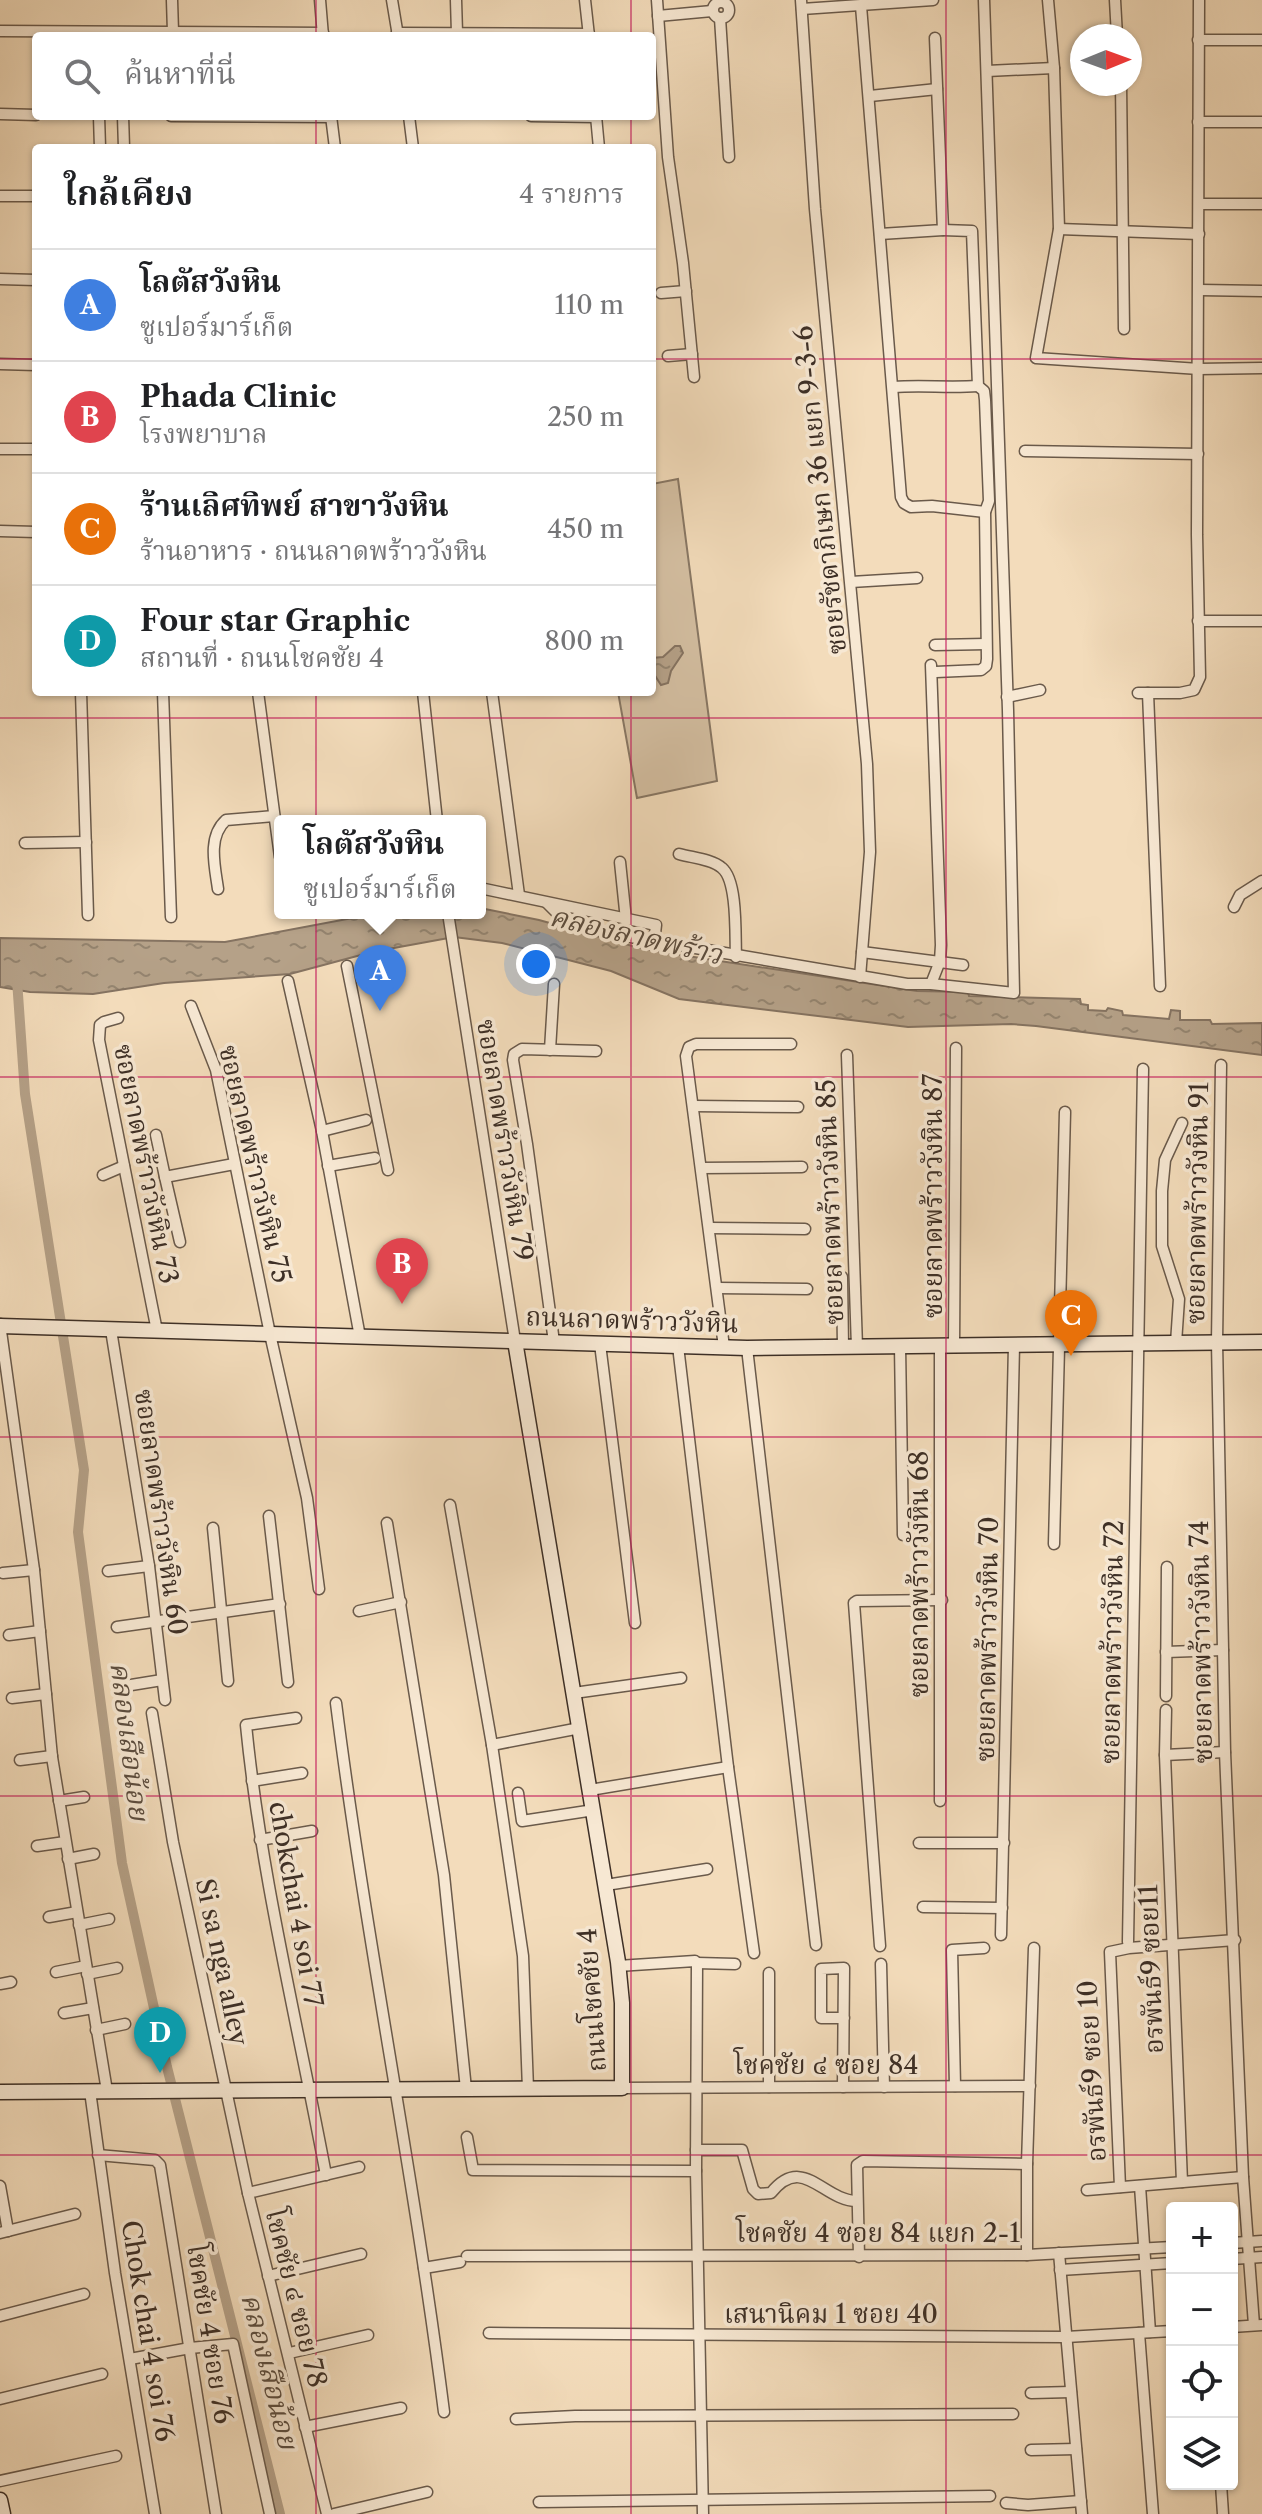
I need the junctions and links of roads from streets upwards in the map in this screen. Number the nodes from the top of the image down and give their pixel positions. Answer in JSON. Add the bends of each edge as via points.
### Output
{"nodes":[{"id":1,"x":172,"y":0,"type":"edge"},
{"id":2,"x":320,"y":0,"type":"edge"},
{"id":3,"x":392,"y":0,"type":"edge"},
{"id":4,"x":456,"y":0,"type":"edge"},
{"id":5,"x":585,"y":0,"type":"edge"},
{"id":6,"x":657,"y":0,"type":"edge"},
{"id":7,"x":933,"y":0,"type":"edge"},
{"id":8,"x":984,"y":0,"type":"edge"},
{"id":9,"x":1048,"y":0,"type":"edge"},
{"id":10,"x":1115,"y":0,"type":"edge"},
{"id":11,"x":1199,"y":0,"type":"edge"},
{"id":12,"x":801,"y":4,"type":"edge"},
{"id":13,"x":861,"y":6,"type":"junction"},
{"id":14,"x":718,"y":8,"type":"edge"},
{"id":15,"x":658,"y":16,"type":"junction"},
{"id":16,"x":1116,"y":24,"type":"edge"},
{"id":17,"x":0,"y":31,"type":"edge"},
{"id":18,"x":173,"y":32,"type":"joint"},
{"id":19,"x":323,"y":32,"type":"edge"},
{"id":20,"x":397,"y":32,"type":"edge"},
{"id":21,"x":457,"y":32,"type":"edge"},
{"id":22,"x":589,"y":32,"type":"edge"},
{"id":23,"x":935,"y":38,"type":"dead end"},
{"id":24,"x":1198,"y":40,"type":"junction"},
{"id":25,"x":1262,"y":40,"type":"edge"},
{"id":26,"x":1054,"y":68,"type":"junction"},
{"id":27,"x":987,"y":71,"type":"junction"},
{"id":28,"x":937,"y":89,"type":"junction"},
{"id":29,"x":870,"y":96,"type":"junction"},
{"id":30,"x":1121,"y":96,"type":"edge"},
{"id":31,"x":0,"y":114,"type":"edge"},
{"id":32,"x":32,"y":115,"type":"edge"},
{"id":33,"x":99,"y":120,"type":"edge"},
{"id":34,"x":123,"y":120,"type":"edge"},
{"id":35,"x":331,"y":120,"type":"edge"},
{"id":36,"x":410,"y":120,"type":"edge"},
{"id":37,"x":596,"y":120,"type":"edge"},
{"id":38,"x":1198,"y":122,"type":"junction"},
{"id":39,"x":1262,"y":122,"type":"edge"},
{"id":40,"x":100,"y":144,"type":"edge"},
{"id":41,"x":124,"y":144,"type":"edge"},
{"id":42,"x":334,"y":144,"type":"edge"},
{"id":43,"x":412,"y":144,"type":"edge"},
{"id":44,"x":599,"y":144,"type":"edge"},
{"id":45,"x":729,"y":157,"type":"dead end"},
{"id":46,"x":0,"y":196,"type":"edge"},
{"id":47,"x":32,"y":196,"type":"edge"},
{"id":48,"x":1199,"y":204,"type":"junction"},
{"id":49,"x":1262,"y":204,"type":"edge"},
{"id":50,"x":1059,"y":229,"type":"junction"},
{"id":51,"x":943,"y":230,"type":"junction"},
{"id":52,"x":1123,"y":230,"type":"junction"},
{"id":53,"x":880,"y":234,"type":"junction"},
{"id":54,"x":1199,"y":234,"type":"junction"},
{"id":55,"x":0,"y":279,"type":"edge"},
{"id":56,"x":32,"y":280,"type":"edge"},
{"id":57,"x":1200,"y":290,"type":"junction"},
{"id":58,"x":686,"y":291,"type":"junction"},
{"id":59,"x":1262,"y":291,"type":"edge"},
{"id":60,"x":661,"y":293,"type":"dead end"},
{"id":61,"x":1124,"y":329,"type":"dead end"},
{"id":62,"x":692,"y":354,"type":"junction"},
{"id":63,"x":668,"y":356,"type":"dead end"},
{"id":64,"x":0,"y":364,"type":"edge"},
{"id":65,"x":32,"y":365,"type":"edge"},
{"id":66,"x":1262,"y":368,"type":"edge"},
{"id":67,"x":1199,"y":369,"type":"junction"},
{"id":68,"x":694,"y":377,"type":"dead end"},
{"id":69,"x":978,"y":386,"type":"junction"},
{"id":70,"x":893,"y":387,"type":"junction"},
{"id":71,"x":0,"y":449,"type":"edge"},
{"id":72,"x":32,"y":449,"type":"edge"},
{"id":73,"x":1025,"y":451,"type":"dead end"},
{"id":74,"x":1198,"y":454,"type":"junction"},
{"id":75,"x":985,"y":512,"type":"junction"},
{"id":76,"x":0,"y":531,"type":"edge"},
{"id":77,"x":32,"y":532,"type":"edge"},
{"id":78,"x":917,"y":578,"type":"dead end"},
{"id":79,"x":851,"y":582,"type":"junction"},
{"id":80,"x":1198,"y":621,"type":"junction"},
{"id":81,"x":1262,"y":621,"type":"edge"},
{"id":82,"x":986,"y":644,"type":"junction"},
{"id":83,"x":935,"y":645,"type":"dead end"},
{"id":84,"x":1040,"y":690,"type":"dead end"},
{"id":85,"x":81,"y":696,"type":"edge"},
{"id":86,"x":163,"y":696,"type":"edge"},
{"id":87,"x":259,"y":696,"type":"edge"},
{"id":88,"x":423,"y":696,"type":"edge"},
{"id":89,"x":493,"y":696,"type":"edge"},
{"id":90,"x":1007,"y":697,"type":"junction"},
{"id":91,"x":436,"y":815,"type":"edge"},
{"id":92,"x":274,"y":816,"type":"joint"},
{"id":93,"x":86,"y":842,"type":"junction"},
{"id":94,"x":25,"y":843,"type":"dead end"},
{"id":95,"x":679,"y":854,"type":"dead end"},
{"id":96,"x":620,"y":862,"type":"dead end"},
{"id":97,"x":1262,"y":881,"type":"edge"},
{"id":98,"x":218,"y":889,"type":"dead end"},
{"id":99,"x":486,"y":889,"type":"edge"},
{"id":100,"x":519,"y":895,"type":"junction"},
{"id":101,"x":547,"y":903,"type":"junction"},
{"id":102,"x":1234,"y":907,"type":"dead end"},
{"id":103,"x":88,"y":915,"type":"dead end"},
{"id":104,"x":171,"y":917,"type":"dead end"},
{"id":105,"x":449,"y":919,"type":"edge"},
{"id":106,"x":626,"y":920,"type":"junction"},
{"id":107,"x":654,"y":942,"type":"junction"},
{"id":108,"x":862,"y":952,"type":"junction"},
{"id":109,"x":736,"y":957,"type":"junction"},
{"id":110,"x":940,"y":961,"type":"junction"},
{"id":111,"x":963,"y":965,"type":"dead end"},
{"id":112,"x":347,"y":966,"type":"dead end"},
{"id":113,"x":860,"y":977,"type":"junction"},
{"id":114,"x":288,"y":981,"type":"dead end"},
{"id":115,"x":554,"y":984,"type":"dead end"},
{"id":116,"x":931,"y":984,"type":"junction"},
{"id":117,"x":1160,"y":986,"type":"dead end"},
{"id":118,"x":191,"y":1006,"type":"dead end"},
{"id":119,"x":118,"y":1018,"type":"dead end"},
{"id":120,"x":791,"y":1044,"type":"dead end"},
{"id":121,"x":956,"y":1048,"type":"dead end"},
{"id":122,"x":550,"y":1050,"type":"junction"},
{"id":123,"x":596,"y":1051,"type":"dead end"},
{"id":124,"x":847,"y":1055,"type":"dead end"},
{"id":125,"x":1221,"y":1065,"type":"dead end"},
{"id":126,"x":1143,"y":1069,"type":"dead end"},
{"id":127,"x":694,"y":1106,"type":"junction"},
{"id":128,"x":798,"y":1107,"type":"dead end"},
{"id":129,"x":1065,"y":1112,"type":"dead end"},
{"id":130,"x":366,"y":1120,"type":"dead end"},
{"id":131,"x":1182,"y":1123,"type":"dead end"},
{"id":132,"x":322,"y":1131,"type":"junction"},
{"id":133,"x":156,"y":1135,"type":"dead end"},
{"id":134,"x":375,"y":1158,"type":"dead end"},
{"id":135,"x":234,"y":1164,"type":"junction"},
{"id":136,"x":124,"y":1166,"type":"junction"},
{"id":137,"x":328,"y":1166,"type":"junction"},
{"id":138,"x":802,"y":1167,"type":"dead end"},
{"id":139,"x":702,"y":1168,"type":"junction"},
{"id":140,"x":388,"y":1170,"type":"dead end"},
{"id":141,"x":103,"y":1175,"type":"dead end"},
{"id":142,"x":165,"y":1177,"type":"junction"},
{"id":143,"x":710,"y":1228,"type":"junction"},
{"id":144,"x":805,"y":1229,"type":"dead end"},
{"id":145,"x":180,"y":1242,"type":"dead end"},
{"id":146,"x":842,"y":1277,"type":"dead end"},
{"id":147,"x":717,"y":1288,"type":"junction"},
{"id":148,"x":807,"y":1289,"type":"dead end"},
{"id":149,"x":0,"y":1326,"type":"edge"},
{"id":150,"x":111,"y":1330,"type":"junction"},
{"id":151,"x":157,"y":1331,"type":"junction"},
{"id":152,"x":270,"y":1334,"type":"junction"},
{"id":153,"x":360,"y":1337,"type":"junction"},
{"id":154,"x":515,"y":1341,"type":"junction"},
{"id":155,"x":554,"y":1342,"type":"junction"},
{"id":156,"x":1217,"y":1342,"type":"junction"},
{"id":157,"x":1262,"y":1342,"type":"edge"},
{"id":158,"x":1176,"y":1343,"type":"junction"},
{"id":159,"x":600,"y":1344,"type":"junction"},
{"id":160,"x":1059,"y":1344,"type":"junction"},
{"id":161,"x":1140,"y":1344,"type":"junction"},
{"id":162,"x":1014,"y":1345,"type":"junction"},
{"id":163,"x":678,"y":1346,"type":"junction"},
{"id":164,"x":900,"y":1346,"type":"junction"},
{"id":165,"x":947,"y":1346,"type":"junction"},
{"id":166,"x":724,"y":1347,"type":"junction"},
{"id":167,"x":850,"y":1347,"type":"junction"},
{"id":168,"x":747,"y":1348,"type":"junction"},
{"id":169,"x":450,"y":1505,"type":"dead end"},
{"id":170,"x":269,"y":1516,"type":"dead end"},
{"id":171,"x":387,"y":1523,"type":"dead end"},
{"id":172,"x":213,"y":1528,"type":"dead end"},
{"id":173,"x":903,"y":1535,"type":"dead end"},
{"id":174,"x":1054,"y":1544,"type":"dead end"},
{"id":175,"x":149,"y":1566,"type":"junction"},
{"id":176,"x":1167,"y":1567,"type":"dead end"},
{"id":177,"x":34,"y":1570,"type":"junction"},
{"id":178,"x":108,"y":1571,"type":"dead end"},
{"id":179,"x":3,"y":1573,"type":"dead end"},
{"id":180,"x":319,"y":1589,"type":"dead end"},
{"id":181,"x":942,"y":1600,"type":"junction"},
{"id":182,"x":401,"y":1602,"type":"junction"},
{"id":183,"x":280,"y":1604,"type":"junction"},
{"id":184,"x":221,"y":1611,"type":"junction"},
{"id":185,"x":359,"y":1611,"type":"dead end"},
{"id":186,"x":156,"y":1621,"type":"junction"},
{"id":187,"x":635,"y":1623,"type":"dead end"},
{"id":188,"x":117,"y":1627,"type":"dead end"},
{"id":189,"x":40,"y":1631,"type":"junction"},
{"id":190,"x":9,"y":1635,"type":"dead end"},
{"id":191,"x":1223,"y":1650,"type":"junction"},
{"id":192,"x":1166,"y":1652,"type":"junction"},
{"id":193,"x":681,"y":1678,"type":"dead end"},
{"id":194,"x":162,"y":1680,"type":"junction"},
{"id":195,"x":228,"y":1681,"type":"dead end"},
{"id":196,"x":288,"y":1682,"type":"dead end"},
{"id":197,"x":125,"y":1686,"type":"dead end"},
{"id":198,"x":574,"y":1693,"type":"junction"},
{"id":199,"x":46,"y":1694,"type":"junction"},
{"id":200,"x":1166,"y":1696,"type":"dead end"},
{"id":201,"x":12,"y":1698,"type":"dead end"},
{"id":202,"x":165,"y":1700,"type":"dead end"},
{"id":203,"x":336,"y":1703,"type":"dead end"},
{"id":204,"x":1166,"y":1710,"type":"dead end"},
{"id":205,"x":152,"y":1713,"type":"dead end"},
{"id":206,"x":296,"y":1718,"type":"dead end"},
{"id":207,"x":580,"y":1728,"type":"junction"},
{"id":208,"x":492,"y":1745,"type":"junction"},
{"id":209,"x":1225,"y":1752,"type":"junction"},
{"id":210,"x":1165,"y":1755,"type":"junction"},
{"id":211,"x":52,"y":1756,"type":"junction"},
{"id":212,"x":20,"y":1760,"type":"dead end"},
{"id":213,"x":728,"y":1767,"type":"junction"},
{"id":214,"x":302,"y":1773,"type":"dead end"},
{"id":215,"x":252,"y":1781,"type":"junction"},
{"id":216,"x":590,"y":1790,"type":"junction"},
{"id":217,"x":518,"y":1793,"type":"dead end"},
{"id":218,"x":84,"y":1797,"type":"dead end"},
{"id":219,"x":59,"y":1801,"type":"junction"},
{"id":220,"x":940,"y":1801,"type":"dead end"},
{"id":221,"x":594,"y":1810,"type":"junction"},
{"id":222,"x":312,"y":1831,"type":"dead end"},
{"id":223,"x":260,"y":1840,"type":"junction"},
{"id":224,"x":65,"y":1842,"type":"junction"},
{"id":225,"x":919,"y":1843,"type":"dead end"},
{"id":226,"x":1004,"y":1843,"type":"junction"},
{"id":227,"x":37,"y":1846,"type":"dead end"},
{"id":228,"x":94,"y":1854,"type":"dead end"},
{"id":229,"x":68,"y":1859,"type":"junction"},
{"id":230,"x":707,"y":1869,"type":"dead end"},
{"id":231,"x":606,"y":1885,"type":"junction"},
{"id":232,"x":923,"y":1907,"type":"dead end"},
{"id":233,"x":1002,"y":1908,"type":"junction"},
{"id":234,"x":77,"y":1912,"type":"junction"},
{"id":235,"x":49,"y":1917,"type":"dead end"},
{"id":236,"x":109,"y":1919,"type":"dead end"},
{"id":237,"x":79,"y":1925,"type":"junction"},
{"id":238,"x":1001,"y":1935,"type":"dead end"},
{"id":239,"x":1235,"y":1940,"type":"junction"},
{"id":240,"x":1128,"y":1942,"type":"dead end"},
{"id":241,"x":816,"y":1945,"type":"dead end"},
{"id":242,"x":1173,"y":1945,"type":"junction"},
{"id":243,"x":880,"y":1946,"type":"dead end"},
{"id":244,"x":984,"y":1948,"type":"dead end"},
{"id":245,"x":1034,"y":1948,"type":"dead end"},
{"id":246,"x":754,"y":1953,"type":"dead end"},
{"id":247,"x":697,"y":1963,"type":"junction"},
{"id":248,"x":735,"y":1964,"type":"dead end"},
{"id":249,"x":881,"y":1964,"type":"dead end"},
{"id":250,"x":618,"y":1966,"type":"junction"},
{"id":251,"x":117,"y":1968,"type":"dead end"},
{"id":252,"x":86,"y":1970,"type":"junction"},
{"id":253,"x":56,"y":1972,"type":"dead end"},
{"id":254,"x":769,"y":1973,"type":"dead end"},
{"id":255,"x":93,"y":2008,"type":"junction"},
{"id":256,"x":64,"y":2013,"type":"dead end"},
{"id":257,"x":844,"y":2018,"type":"junction"},
{"id":258,"x":125,"y":2024,"type":"dead end"},
{"id":259,"x":96,"y":2030,"type":"junction"},
{"id":260,"x":955,"y":2086,"type":"junction"},
{"id":261,"x":1030,"y":2086,"type":"junction"},
{"id":262,"x":769,"y":2087,"type":"junction"},
{"id":263,"x":843,"y":2087,"type":"junction"},
{"id":264,"x":884,"y":2087,"type":"junction"},
{"id":265,"x":622,"y":2088,"type":"junction"},
{"id":266,"x":697,"y":2088,"type":"junction"},
{"id":267,"x":466,"y":2089,"type":"junction"},
{"id":268,"x":528,"y":2089,"type":"junction"},
{"id":269,"x":310,"y":2090,"type":"junction"},
{"id":270,"x":395,"y":2090,"type":"junction"},
{"id":271,"x":90,"y":2091,"type":"junction"},
{"id":272,"x":107,"y":2091,"type":"junction"},
{"id":273,"x":227,"y":2091,"type":"junction"},
{"id":274,"x":0,"y":2092,"type":"edge"},
{"id":275,"x":467,"y":2137,"type":"dead end"},
{"id":276,"x":696,"y":2150,"type":"junction"},
{"id":277,"x":98,"y":2155,"type":"junction"},
{"id":278,"x":1027,"y":2164,"type":"junction"},
{"id":279,"x":359,"y":2167,"type":"dead end"},
{"id":280,"x":696,"y":2171,"type":"junction"},
{"id":281,"x":326,"y":2175,"type":"junction"},
{"id":282,"x":1243,"y":2177,"type":"junction"},
{"id":283,"x":1182,"y":2182,"type":"junction"},
{"id":284,"x":0,"y":2186,"type":"edge"},
{"id":285,"x":1140,"y":2186,"type":"junction"},
{"id":286,"x":1120,"y":2187,"type":"junction"},
{"id":287,"x":1087,"y":2190,"type":"dead end"},
{"id":288,"x":248,"y":2193,"type":"junction"},
{"id":289,"x":857,"y":2201,"type":"junction"},
{"id":290,"x":75,"y":2214,"type":"dead end"},
{"id":291,"x":4,"y":2232,"type":"edge"},
{"id":292,"x":1262,"y":2241,"type":"edge"},
{"id":293,"x":1248,"y":2242,"type":"junction"},
{"id":294,"x":1238,"y":2243,"type":"edge"},
{"id":295,"x":1166,"y":2247,"type":"edge"},
{"id":296,"x":1144,"y":2248,"type":"junction"},
{"id":297,"x":1059,"y":2253,"type":"junction"},
{"id":298,"x":361,"y":2254,"type":"dead end"},
{"id":299,"x":1027,"y":2255,"type":"junction"},
{"id":300,"x":698,"y":2256,"type":"junction"},
{"id":301,"x":859,"y":2257,"type":"junction"},
{"id":302,"x":1262,"y":2257,"type":"edge"},
{"id":303,"x":1249,"y":2258,"type":"junction"},
{"id":304,"x":1238,"y":2259,"type":"edge"},
{"id":305,"x":1166,"y":2263,"type":"edge"},
{"id":306,"x":1145,"y":2264,"type":"junction"},
{"id":307,"x":424,"y":2268,"type":"junction"},
{"id":308,"x":1060,"y":2270,"type":"junction"},
{"id":309,"x":268,"y":2276,"type":"junction"},
{"id":310,"x":84,"y":2294,"type":"dead end"},
{"id":311,"x":0,"y":2316,"type":"edge"},
{"id":312,"x":1258,"y":2325,"type":"edge"},
{"id":313,"x":1238,"y":2327,"type":"edge"},
{"id":314,"x":1166,"y":2331,"type":"edge"},
{"id":315,"x":1145,"y":2332,"type":"junction"},
{"id":316,"x":489,"y":2333,"type":"dead end"},
{"id":317,"x":368,"y":2335,"type":"dead end"},
{"id":318,"x":698,"y":2335,"type":"junction"},
{"id":319,"x":1066,"y":2337,"type":"junction"},
{"id":320,"x":190,"y":2348,"type":"junction"},
{"id":321,"x":289,"y":2353,"type":"junction"},
{"id":322,"x":130,"y":2359,"type":"junction"},
{"id":323,"x":102,"y":2374,"type":"dead end"},
{"id":324,"x":1071,"y":2392,"type":"junction"},
{"id":325,"x":1031,"y":2393,"type":"dead end"},
{"id":326,"x":0,"y":2399,"type":"edge"},
{"id":327,"x":401,"y":2408,"type":"dead end"},
{"id":328,"x":444,"y":2412,"type":"dead end"},
{"id":329,"x":1013,"y":2414,"type":"dead end"},
{"id":330,"x":701,"y":2415,"type":"junction"},
{"id":331,"x":516,"y":2419,"type":"dead end"},
{"id":332,"x":305,"y":2427,"type":"junction"},
{"id":333,"x":1076,"y":2449,"type":"junction"},
{"id":334,"x":1031,"y":2450,"type":"dead end"},
{"id":335,"x":116,"y":2456,"type":"dead end"},
{"id":336,"x":0,"y":2481,"type":"edge"},
{"id":337,"x":1221,"y":2490,"type":"edge"},
{"id":338,"x":427,"y":2492,"type":"dead end"},
{"id":339,"x":990,"y":2496,"type":"dead end"},
{"id":340,"x":704,"y":2498,"type":"junction"},
{"id":341,"x":0,"y":2500,"type":"edge"},
{"id":342,"x":1081,"y":2501,"type":"junction"},
{"id":343,"x":539,"y":2502,"type":"dead end"},
{"id":344,"x":1006,"y":2503,"type":"dead end"},
{"id":345,"x":3,"y":2514,"type":"edge"},
{"id":346,"x":155,"y":2514,"type":"edge"},
{"id":347,"x":216,"y":2514,"type":"edge"},
{"id":348,"x":270,"y":2514,"type":"edge"},
{"id":349,"x":327,"y":2514,"type":"edge"},
{"id":350,"x":334,"y":2514,"type":"edge"},
{"id":351,"x":703,"y":2514,"type":"edge"},
{"id":352,"x":1082,"y":2514,"type":"edge"},
{"id":353,"x":1153,"y":2514,"type":"edge"},
{"id":354,"x":1223,"y":2514,"type":"edge"}],
"edges":[{"from":1,"to":18,"type":"street"},
{"from":2,"to":19,"type":"street"},
{"from":3,"to":20,"type":"street"},
{"from":4,"to":21,"type":"street"},
{"from":5,"to":22,"type":"street"},
{"from":6,"to":15,"type":"street"},
{"from":7,"to":13,"type":"street"},
{"from":8,"to":27,"type":"street"},
{"from":9,"to":26,"type":"street"},
{"from":10,"to":16,"type":"street"},
{"from":11,"to":24,"type":"street"},
{"from":12,"to":13,"type":"street"},
{"from":12,"to":79,"type":"street","name":"ซอยรัชดาภิเษก 36 แยก 9-3-6"},
{"from":13,"to":29,"type":"street"},
{"from":14,"to":15,"type":"street"},
{"from":14,"to":45,"type":"street"},
{"from":15,"to":58,"type":"street","via":[[668,157]]},
{"from":17,"to":18,"type":"street"},
{"from":23,"to":28,"type":"street"},
{"from":24,"to":25,"type":"street"},
{"from":24,"to":38,"type":"street"},
{"from":26,"to":27,"type":"street"},
{"from":26,"to":50,"type":"street"},
{"from":27,"to":90,"type":"street"},
{"from":28,"to":29,"type":"street"},
{"from":28,"to":51,"type":"street"},
{"from":29,"to":53,"type":"street"},
{"from":30,"to":52,"type":"street"},
{"from":31,"to":32,"type":"street"},
{"from":33,"to":40,"type":"street"},
{"from":34,"to":41,"type":"street"},
{"from":35,"to":42,"type":"street"},
{"from":36,"to":43,"type":"street"},
{"from":37,"to":44,"type":"street"},
{"from":38,"to":39,"type":"street"},
{"from":38,"to":48,"type":"street"},
{"from":46,"to":47,"type":"street"},
{"from":48,"to":49,"type":"street"},
{"from":48,"to":54,"type":"street"},
{"from":50,"to":52,"type":"street"},
{"from":50,"to":67,"type":"street","via":[[1036,358]]},
{"from":51,"to":53,"type":"street"},
{"from":51,"to":69,"type":"street","via":[[972,231]]},
{"from":52,"to":54,"type":"street"},
{"from":52,"to":61,"type":"street"},
{"from":53,"to":70,"type":"street"},
{"from":54,"to":57,"type":"street"},
{"from":55,"to":56,"type":"street"},
{"from":57,"to":59,"type":"street"},
{"from":57,"to":67,"type":"street"},
{"from":58,"to":60,"type":"street"},
{"from":58,"to":62,"type":"street"},
{"from":62,"to":63,"type":"street"},
{"from":62,"to":68,"type":"street"},
{"from":64,"to":65,"type":"street"},
{"from":66,"to":67,"type":"street"},
{"from":67,"to":74,"type":"street"},
{"from":69,"to":70,"type":"street"},
{"from":69,"to":75,"type":"street","via":[[985,400]]},
{"from":70,"to":75,"type":"street","via":[[904,503]]},
{"from":71,"to":72,"type":"street"},
{"from":73,"to":74,"type":"street"},
{"from":74,"to":80,"type":"street"},
{"from":75,"to":82,"type":"street"},
{"from":76,"to":77,"type":"street"},
{"from":78,"to":79,"type":"street"},
{"from":79,"to":108,"type":"street","name":"ซอยรัชดาภิเษก 36 แยก 9-3-6","via":[[869,804]]},
{"from":80,"to":81,"type":"street"},
{"from":80,"to":117,"type":"street","via":[[1200,677],[1194,690],[1143,693]]},
{"from":82,"to":83,"type":"street"},
{"from":82,"to":110,"type":"street","via":[[986,666],[981,670],[933,669]]},
{"from":84,"to":90,"type":"street"},
{"from":85,"to":93,"type":"street"},
{"from":86,"to":104,"type":"street"},
{"from":87,"to":92,"type":"street"},
{"from":88,"to":91,"type":"street"},
{"from":89,"to":100,"type":"street"},
{"from":90,"to":116,"type":"street","via":[[1014,993]]},
{"from":92,"to":98,"type":"street","via":[[221,824],[213,852]]},
{"from":93,"to":94,"type":"street"},
{"from":93,"to":103,"type":"street"},
{"from":95,"to":109,"type":"street","via":[[721,867],[728,875]]},
{"from":96,"to":106,"type":"street"},
{"from":97,"to":102,"type":"street","via":[[1240,895]]},
{"from":99,"to":100,"type":"street"},
{"from":100,"to":101,"type":"street"},
{"from":101,"to":106,"type":"street"},
{"from":101,"to":107,"type":"street","via":[[565,921]]},
{"from":105,"to":154,"type":"street","name":"ซอยลาดพร้าววังหิน 79"},
{"from":106,"to":107,"type":"street","via":[[656,925]]},
{"from":107,"to":109,"type":"street"},
{"from":108,"to":110,"type":"street"},
{"from":108,"to":113,"type":"street","name":"ซอยรัชดาภิเษก 36 แยก 9-3-6"},
{"from":109,"to":113,"type":"street"},
{"from":110,"to":111,"type":"street"},
{"from":110,"to":116,"type":"street"},
{"from":112,"to":140,"type":"street"},
{"from":113,"to":116,"type":"street"},
{"from":114,"to":132,"type":"street"},
{"from":115,"to":122,"type":"street"},
{"from":118,"to":135,"type":"street","name":"ซอยลาดพร้าววังหิน 75","via":[[216,1070]]},
{"from":119,"to":136,"type":"street","name":"ซอยลาดพร้าววังหิน 73","via":[[100,1025],[99,1040]]},
{"from":120,"to":127,"type":"street","via":[[689,1047]]},
{"from":121,"to":165,"type":"street","name":"ซอยลาดพร้าววังหิน 87"},
{"from":122,"to":123,"type":"street"},
{"from":122,"to":155,"type":"street","via":[[522,1049],[513,1060]]},
{"from":124,"to":167,"type":"street","name":"ซอยลาดพร้าววังหิน 85"},
{"from":125,"to":156,"type":"street","name":"ซอยลาดพร้าววังหิน 91"},
{"from":126,"to":161,"type":"street","name":"ซอยลาดพร้าววังหิน 72"},
{"from":127,"to":128,"type":"street"},
{"from":127,"to":139,"type":"street"},
{"from":129,"to":160,"type":"street"},
{"from":130,"to":132,"type":"street"},
{"from":131,"to":158,"type":"street","via":[[1165,1160],[1162,1191],[1162,1246],[1179,1299]]},
{"from":132,"to":137,"type":"street"},
{"from":133,"to":142,"type":"street"},
{"from":134,"to":137,"type":"street"},
{"from":135,"to":142,"type":"street"},
{"from":135,"to":152,"type":"street","name":"ซอยลาดพร้าววังหิน 75"},
{"from":136,"to":141,"type":"street"},
{"from":136,"to":151,"type":"street","name":"ซอยลาดพร้าววังหิน 73"},
{"from":137,"to":153,"type":"street"},
{"from":138,"to":139,"type":"street"},
{"from":139,"to":143,"type":"street"},
{"from":142,"to":145,"type":"street"},
{"from":143,"to":144,"type":"street"},
{"from":143,"to":147,"type":"street"},
{"from":146,"to":167,"type":"street"},
{"from":147,"to":148,"type":"street"},
{"from":147,"to":166,"type":"street"},
{"from":149,"to":150,"type":"street","name":"ถนนลาดพร้าววังหิน"},
{"from":149,"to":177,"type":"street"},
{"from":150,"to":151,"type":"street","name":"ถนนลาดพร้าววังหิน"},
{"from":150,"to":175,"type":"street","name":"ซอยลาดพร้าววังหิน 60"},
{"from":151,"to":152,"type":"street","name":"ถนนลาดพร้าววังหิน"},
{"from":152,"to":153,"type":"street","name":"ถนนลาดพร้าววังหิน"},
{"from":152,"to":180,"type":"street","name":"ซอยลาดพร้าววังหิน 75","via":[[307,1498]]},
{"from":153,"to":154,"type":"street","name":"ถนนลาดพร้าววังหิน"},
{"from":154,"to":155,"type":"street","name":"ถนนลาดพร้าววังหิน"},
{"from":154,"to":198,"type":"street","name":"ถนนโชคชัย 4"},
{"from":155,"to":159,"type":"street","name":"ถนนลาดพร้าววังหิน"},
{"from":156,"to":157,"type":"street","name":"ถนนลาดพร้าววังหิน"},
{"from":156,"to":158,"type":"street","name":"ถนนลาดพร้าววังหิน"},
{"from":156,"to":191,"type":"street","name":"ซอยลาดพร้าววังหิน 74"},
{"from":158,"to":161,"type":"street","name":"ถนนลาดพร้าววังหิน"},
{"from":159,"to":163,"type":"street","name":"ถนนลาดพร้าววังหิน"},
{"from":159,"to":187,"type":"street"},
{"from":160,"to":161,"type":"street","name":"ถนนลาดพร้าววังหิน"},
{"from":160,"to":162,"type":"street","name":"ถนนลาดพร้าววังหิน"},
{"from":160,"to":174,"type":"street"},
{"from":161,"to":240,"type":"street","name":"ซอยลาดพร้าววังหิน 72"},
{"from":162,"to":165,"type":"street","name":"ถนนลาดพร้าววังหิน"},
{"from":162,"to":226,"type":"street","name":"ซอยลาดพร้าววังหิน 70"},
{"from":163,"to":166,"type":"street","name":"ถนนลาดพร้าววังหิน"},
{"from":163,"to":213,"type":"street"},
{"from":164,"to":165,"type":"street","name":"ถนนลาดพร้าววังหิน"},
{"from":164,"to":167,"type":"street","name":"ถนนลาดพร้าววังหิน"},
{"from":164,"to":173,"type":"street"},
{"from":165,"to":181,"type":"street","name":"ซอยลาดพร้าววังหิน 68"},
{"from":166,"to":168,"type":"street","name":"ถนนลาดพร้าววังหิน"},
{"from":167,"to":168,"type":"street","name":"ถนนลาดพร้าววังหิน"},
{"from":168,"to":241,"type":"street"},
{"from":169,"to":208,"type":"street"},
{"from":170,"to":183,"type":"street"},
{"from":171,"to":182,"type":"street"},
{"from":172,"to":184,"type":"street"},
{"from":175,"to":178,"type":"street"},
{"from":175,"to":186,"type":"street","name":"ซอยลาดพร้าววังหิน 60"},
{"from":176,"to":192,"type":"street"},
{"from":177,"to":179,"type":"street"},
{"from":177,"to":189,"type":"street"},
{"from":181,"to":220,"type":"street","name":"ซอยลาดพร้าววังหิน 68"},
{"from":181,"to":243,"type":"street","via":[[854,1603]]},
{"from":182,"to":185,"type":"street"},
{"from":182,"to":267,"type":"street","via":[[444,1875]]},
{"from":183,"to":184,"type":"street"},
{"from":183,"to":196,"type":"street"},
{"from":184,"to":186,"type":"street"},
{"from":184,"to":195,"type":"street"},
{"from":186,"to":188,"type":"street"},
{"from":186,"to":194,"type":"street","name":"ซอยลาดพร้าววังหิน 60"},
{"from":189,"to":190,"type":"street"},
{"from":189,"to":199,"type":"street"},
{"from":191,"to":192,"type":"street"},
{"from":191,"to":209,"type":"street","name":"ซอยลาดพร้าววังหิน 74"},
{"from":192,"to":200,"type":"street"},
{"from":193,"to":198,"type":"street"},
{"from":194,"to":197,"type":"street"},
{"from":194,"to":202,"type":"street","name":"ซอยลาดพร้าววังหิน 60"},
{"from":198,"to":207,"type":"street","name":"ถนนโชคชัย 4"},
{"from":199,"to":201,"type":"street"},
{"from":199,"to":211,"type":"street"},
{"from":203,"to":270,"type":"street"},
{"from":204,"to":210,"type":"street","name":"อรพันธ์9 ซอย11"},
{"from":205,"to":273,"type":"street","name":"Si sa nga alley","via":[[173,1842]]},
{"from":206,"to":215,"type":"street","name":"chokchai 4 soi 77","via":[[246,1724]]},
{"from":207,"to":208,"type":"street"},
{"from":207,"to":216,"type":"street","name":"ถนนโชคชัย 4"},
{"from":208,"to":268,"type":"street","via":[[523,1956]]},
{"from":209,"to":210,"type":"street"},
{"from":209,"to":239,"type":"street","name":"ซอยลาดพร้าววังหิน 74"},
{"from":210,"to":242,"type":"street","name":"อรพันธ์9 ซอย11"},
{"from":211,"to":212,"type":"street"},
{"from":211,"to":219,"type":"street"},
{"from":213,"to":216,"type":"street"},
{"from":213,"to":246,"type":"street"},
{"from":214,"to":215,"type":"street"},
{"from":215,"to":223,"type":"street","name":"chokchai 4 soi 77"},
{"from":216,"to":221,"type":"street","name":"ถนนโชคชัย 4"},
{"from":217,"to":221,"type":"street","via":[[522,1821]]},
{"from":218,"to":219,"type":"street"},
{"from":219,"to":224,"type":"street"},
{"from":221,"to":231,"type":"street","name":"ถนนโชคชัย 4"},
{"from":222,"to":223,"type":"street"},
{"from":223,"to":269,"type":"street","name":"chokchai 4 soi 77"},
{"from":224,"to":227,"type":"street"},
{"from":224,"to":229,"type":"street"},
{"from":225,"to":226,"type":"street"},
{"from":226,"to":233,"type":"street","name":"ซอยลาดพร้าววังหิน 70"},
{"from":228,"to":229,"type":"street"},
{"from":229,"to":234,"type":"street"},
{"from":230,"to":231,"type":"street"},
{"from":231,"to":250,"type":"street","name":"ถนนโชคชัย 4"},
{"from":232,"to":233,"type":"street"},
{"from":233,"to":238,"type":"street","name":"ซอยลาดพร้าววังหิน 70"},
{"from":234,"to":235,"type":"street"},
{"from":234,"to":237,"type":"street"},
{"from":236,"to":237,"type":"street"},
{"from":237,"to":252,"type":"street"},
{"from":239,"to":242,"type":"street"},
{"from":239,"to":282,"type":"street","name":"ซอยลาดพร้าววังหิน 74"},
{"from":242,"to":283,"type":"street","name":"อรพันธ์9 ซอย11"},
{"from":242,"to":286,"type":"street","name":"อรพันธ์9 ซอย 10","via":[[1110,1952]]},
{"from":244,"to":260,"type":"street","via":[[952,1950]]},
{"from":245,"to":261,"type":"street"},
{"from":247,"to":248,"type":"street"},
{"from":247,"to":250,"type":"street"},
{"from":247,"to":266,"type":"street"},
{"from":249,"to":264,"type":"street"},
{"from":250,"to":265,"type":"street","name":"ถนนโชคชัย 4"},
{"from":251,"to":252,"type":"street"},
{"from":252,"to":253,"type":"street"},
{"from":252,"to":255,"type":"street"},
{"from":254,"to":262,"type":"street"},
{"from":255,"to":256,"type":"street"},
{"from":255,"to":259,"type":"street"},
{"from":257,"to":257,"type":"street","via":[[844,1968],[821,1969],[821,2018]]},
{"from":257,"to":263,"type":"street"},
{"from":258,"to":259,"type":"street"},
{"from":259,"to":272,"type":"street"},
{"from":260,"to":261,"type":"street","name":"โชคชัย ๔ ซอย 84"},
{"from":260,"to":264,"type":"street","name":"โชคชัย ๔ ซอย 84"},
{"from":261,"to":278,"type":"street"},
{"from":262,"to":263,"type":"street","name":"โชคชัย ๔ ซอย 84"},
{"from":262,"to":266,"type":"street","name":"โชคชัย ๔ ซอย 84"},
{"from":263,"to":264,"type":"street","name":"โชคชัย ๔ ซอย 84"},
{"from":265,"to":266,"type":"street","name":"โชคชัย ๔ ซอย 84"},
{"from":265,"to":268,"type":"street","name":"ถนนโชคชัย 4"},
{"from":266,"to":276,"type":"street"},
{"from":267,"to":268,"type":"street","name":"ถนนโชคชัย 4"},
{"from":267,"to":270,"type":"street","name":"ถนนโชคชัย 4"},
{"from":269,"to":270,"type":"street","name":"ถนนโชคชัย 4"},
{"from":269,"to":273,"type":"street","name":"ถนนโชคชัย 4"},
{"from":269,"to":281,"type":"street","name":"chokchai 4 soi 77"},
{"from":270,"to":307,"type":"street"},
{"from":271,"to":272,"type":"street","name":"ถนนโชคชัย 4"},
{"from":271,"to":274,"type":"street","name":"ถนนโชคชัย 4"},
{"from":271,"to":277,"type":"street","name":"Chok chai 4 soi 76"},
{"from":272,"to":273,"type":"street","name":"ถนนโชคชัย 4"},
{"from":273,"to":288,"type":"street","name":"โชคชัย ๔ ซอย 78"},
{"from":275,"to":280,"type":"street","via":[[473,2170]]},
{"from":276,"to":280,"type":"street"},
{"from":276,"to":289,"type":"street","via":[[742,2150],[758,2194],[771,2193],[796,2176]]},
{"from":277,"to":320,"type":"street","name":"โชคชัย 4 ซอย 76","via":[[158,2161]]},
{"from":277,"to":322,"type":"street","name":"Chok chai 4 soi 76"},
{"from":278,"to":289,"type":"street","via":[[863,2161],[857,2165]]},
{"from":278,"to":299,"type":"street"},
{"from":279,"to":281,"type":"street"},
{"from":280,"to":300,"type":"street"},
{"from":281,"to":288,"type":"street"},
{"from":282,"to":283,"type":"street","name":"อรพันธ์9 ซอย 10"},
{"from":282,"to":293,"type":"street","name":"ซอยลาดพร้าววังหิน 74"},
{"from":283,"to":285,"type":"street","name":"อรพันธ์9 ซอย 10"},
{"from":284,"to":291,"type":"street"},
{"from":285,"to":286,"type":"street","name":"อรพันธ์9 ซอย 10"},
{"from":285,"to":296,"type":"street","name":"อรพันธ์9 ซอย 10"},
{"from":286,"to":287,"type":"street","name":"อรพันธ์9 ซอย 10"},
{"from":288,"to":309,"type":"street","name":"โชคชัย ๔ ซอย 78"},
{"from":289,"to":301,"type":"street"},
{"from":290,"to":291,"type":"street"},
{"from":292,"to":293,"type":"street"},
{"from":293,"to":294,"type":"street"},
{"from":293,"to":303,"type":"street","name":"ซอยลาดพร้าววังหิน 74"},
{"from":295,"to":296,"type":"street","name":"โชคชัย 4 ซอย 84 แยก 2-1"},
{"from":296,"to":297,"type":"street","name":"โชคชัย 4 ซอย 84 แยก 2-1"},
{"from":296,"to":306,"type":"street","name":"อรพันธ์9 ซอย 10"},
{"from":297,"to":299,"type":"street","name":"โชคชัย 4 ซอย 84 แยก 2-1"},
{"from":297,"to":308,"type":"street"},
{"from":298,"to":309,"type":"street"},
{"from":299,"to":301,"type":"street","name":"โชคชัย 4 ซอย 84 แยก 2-1"},
{"from":300,"to":301,"type":"street","name":"โชคชัย 4 ซอย 84 แยก 2-1"},
{"from":300,"to":307,"type":"street","name":"โชคชัย 4 ซอย 84 แยก 2-1","via":[[463,2259]]},
{"from":300,"to":318,"type":"street"},
{"from":302,"to":303,"type":"street"},
{"from":303,"to":304,"type":"street"},
{"from":303,"to":312,"type":"street","name":"ซอยลาดพร้าววังหิน 74"},
{"from":305,"to":306,"type":"street"},
{"from":306,"to":308,"type":"street"},
{"from":306,"to":315,"type":"street","name":"อรพันธ์9 ซอย 10"},
{"from":307,"to":328,"type":"street"},
{"from":308,"to":319,"type":"street"},
{"from":309,"to":321,"type":"street","name":"โชคชัย ๔ ซอย 78"},
{"from":310,"to":311,"type":"street"},
{"from":312,"to":313,"type":"street"},
{"from":314,"to":315,"type":"street","name":"เสนานิคม 1 ซอย 40"},
{"from":315,"to":319,"type":"street","name":"เสนานิคม 1 ซอย 40"},
{"from":315,"to":353,"type":"street","name":"อรพันธ์9 ซอย 10"},
{"from":316,"to":318,"type":"street","name":"เสนานิคม 1 ซอย 40"},
{"from":317,"to":321,"type":"street"},
{"from":318,"to":319,"type":"street","name":"เสนานิคม 1 ซอย 40"},
{"from":318,"to":330,"type":"street"},
{"from":319,"to":324,"type":"street"},
{"from":320,"to":322,"type":"street"},
{"from":320,"to":347,"type":"street","name":"โชคชัย 4 ซอย 76"},
{"from":320,"to":348,"type":"street","via":[[233,2344]]},
{"from":321,"to":332,"type":"street","name":"โชคชัย ๔ ซอย 78"},
{"from":322,"to":346,"type":"street","name":"Chok chai 4 soi 76"},
{"from":323,"to":326,"type":"street"},
{"from":324,"to":325,"type":"street"},
{"from":324,"to":333,"type":"street"},
{"from":327,"to":332,"type":"street"},
{"from":329,"to":330,"type":"street"},
{"from":330,"to":331,"type":"street"},
{"from":330,"to":340,"type":"street"},
{"from":332,"to":349,"type":"street","name":"โชคชัย ๔ ซอย 78"},
{"from":333,"to":334,"type":"street"},
{"from":333,"to":342,"type":"street"},
{"from":335,"to":336,"type":"street"},
{"from":337,"to":354,"type":"street"},
{"from":338,"to":350,"type":"street"},
{"from":339,"to":340,"type":"street"},
{"from":340,"to":343,"type":"street"},
{"from":340,"to":351,"type":"street"},
{"from":341,"to":345,"type":"street"},
{"from":342,"to":344,"type":"street"},
{"from":342,"to":352,"type":"street"}]}
